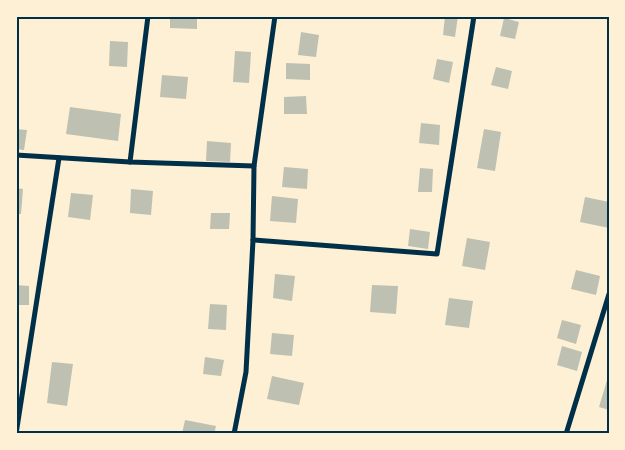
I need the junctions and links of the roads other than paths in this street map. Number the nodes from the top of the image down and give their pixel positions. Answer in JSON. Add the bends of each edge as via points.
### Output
{"nodes":[{"id":1,"x":148,"y":16,"type":"edge"},
{"id":2,"x":275,"y":16,"type":"edge"},
{"id":3,"x":474,"y":16,"type":"edge"},
{"id":4,"x":16,"y":155,"type":"edge"},
{"id":5,"x":59,"y":158,"type":"junction"},
{"id":6,"x":130,"y":162,"type":"junction"},
{"id":7,"x":254,"y":166,"type":"junction"},
{"id":8,"x":253,"y":240,"type":"junction"},
{"id":9,"x":609,"y":294,"type":"edge"},
{"id":10,"x":16,"y":434,"type":"edge"},
{"id":11,"x":234,"y":434,"type":"edge"},
{"id":12,"x":566,"y":434,"type":"edge"}],
"edges":[{"from":1,"to":6,"type":"street"},
{"from":2,"to":7,"type":"street"},
{"from":3,"to":8,"type":"street","via":[[436,254]]},
{"from":4,"to":5,"type":"street"},
{"from":5,"to":6,"type":"street"},
{"from":5,"to":10,"type":"street"},
{"from":6,"to":7,"type":"street"},
{"from":7,"to":8,"type":"street"},
{"from":8,"to":11,"type":"street","via":[[246,372]]},
{"from":9,"to":12,"type":"street"}]}
